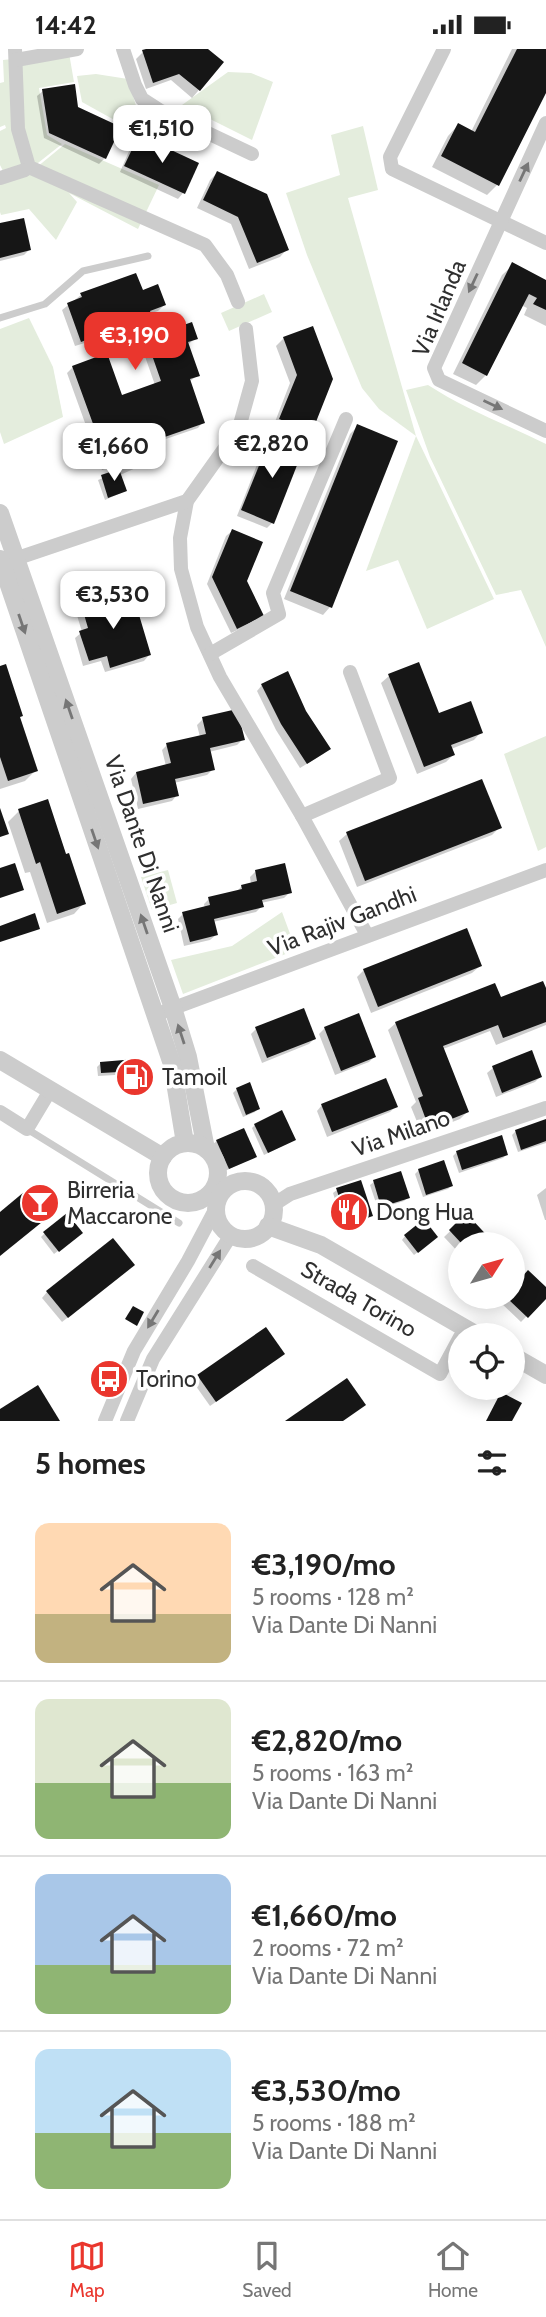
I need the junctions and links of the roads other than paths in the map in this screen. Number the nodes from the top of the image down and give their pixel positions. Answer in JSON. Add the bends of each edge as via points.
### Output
{"nodes":[{"id":1,"x":77,"y":49,"type":"edge"},
{"id":2,"x":123,"y":49,"type":"edge"},
{"id":3,"x":444,"y":49,"type":"edge"},
{"id":4,"x":16,"y":55,"type":"edge"},
{"id":5,"x":546,"y":124,"type":"edge"},
{"id":6,"x":252,"y":153,"type":"dead end"},
{"id":7,"x":25,"y":170,"type":"dead end"},
{"id":8,"x":0,"y":178,"type":"edge"},
{"id":9,"x":501,"y":221,"type":"junction"},
{"id":10,"x":546,"y":243,"type":"edge"},
{"id":11,"x":148,"y":256,"type":"dead end"},
{"id":12,"x":238,"y":302,"type":"dead end"},
{"id":13,"x":0,"y":318,"type":"edge"},
{"id":14,"x":247,"y":329,"type":"dead end"},
{"id":15,"x":346,"y":419,"type":"dead end"},
{"id":16,"x":546,"y":431,"type":"edge"},
{"id":17,"x":187,"y":501,"type":"junction"},
{"id":18,"x":0,"y":513,"type":"edge"},
{"id":19,"x":6,"y":560,"type":"edge"},
{"id":20,"x":210,"y":654,"type":"junction"},
{"id":21,"x":350,"y":672,"type":"dead end"},
{"id":22,"x":302,"y":816,"type":"junction"},
{"id":23,"x":546,"y":870,"type":"edge"},
{"id":24,"x":367,"y":935,"type":"junction"},
{"id":25,"x":173,"y":1008,"type":"junction"},
{"id":26,"x":155,"y":1015,"type":"junction"},
{"id":27,"x":0,"y":1060,"type":"edge"},
{"id":28,"x":51,"y":1089,"type":"junction"},
{"id":29,"x":546,"y":1108,"type":"edge"},
{"id":30,"x":0,"y":1112,"type":"edge"},
{"id":31,"x":27,"y":1129,"type":"junction"},
{"id":32,"x":185,"y":1143,"type":"junction"},
{"id":33,"x":206,"y":1149,"type":"junction"},
{"id":34,"x":163,"y":1157,"type":"junction"},
{"id":35,"x":224,"y":1181,"type":"junction"},
{"id":36,"x":209,"y":1204,"type":"junction"},
{"id":37,"x":273,"y":1205,"type":"junction"},
{"id":38,"x":179,"y":1223,"type":"dead end"},
{"id":39,"x":268,"y":1226,"type":"junction"},
{"id":40,"x":231,"y":1235,"type":"junction"},
{"id":41,"x":253,"y":1266,"type":"dead end"},
{"id":42,"x":448,"y":1323,"type":"edge"},
{"id":43,"x":448,"y":1362,"type":"edge"},
{"id":44,"x":525,"y":1363,"type":"edge"},
{"id":45,"x":546,"y":1375,"type":"edge"},
{"id":46,"x":105,"y":1421,"type":"edge"},
{"id":47,"x":127,"y":1421,"type":"edge"}],
"edges":[{"from":1,"to":4,"type":"street"},
{"from":2,"to":6,"type":"street","via":[[142,99]]},
{"from":3,"to":9,"type":"street","via":[[390,157],[392,169]]},
{"from":4,"to":12,"type":"street","via":[[18,129],[29,167],[205,245],[227,275]]},
{"from":9,"to":5,"type":"street","name":"Via Irlanda","one_way":true},
{"from":7,"to":8,"type":"street"},
{"from":9,"to":10,"type":"street"},
{"from":9,"to":16,"type":"street","name":"Via Irlanda","one_way":true,"via":[[434,368],[439,380]]},
{"from":11,"to":13,"type":"lane","via":[[83,271],[46,304]]},
{"from":14,"to":17,"type":"street","via":[[253,381],[239,428]]},
{"from":15,"to":20,"type":"street","via":[[273,593],[279,614]]},
{"from":17,"to":19,"type":"street"},
{"from":17,"to":20,"type":"street","via":[[180,538],[181,569],[194,618]]},
{"from":18,"to":19,"type":"street","name":"Via Dante Di Nanni"},
{"from":25,"to":19,"type":"street","name":"Via Dante Di Nanni","one_way":true},
{"from":19,"to":26,"type":"street","name":"Via Dante Di Nanni","one_way":true},
{"from":20,"to":22,"type":"street"},
{"from":21,"to":22,"type":"street","via":[[390,779]]},
{"from":22,"to":24,"type":"street"},
{"from":23,"to":24,"type":"street","name":"Via Rajiv Gandhi"},
{"from":24,"to":25,"type":"street","name":"Via Rajiv Gandhi"},
{"from":25,"to":26,"type":"street","name":"Via Rajiv Gandhi"},
{"from":33,"to":25,"type":"street","name":"Via Dante Di Nanni","one_way":true},
{"from":26,"to":32,"type":"street","name":"Via Dante Di Nanni","via":[[172,1064]]},
{"from":27,"to":28,"type":"street"},
{"from":28,"to":31,"type":"street"},
{"from":28,"to":34,"type":"street"},
{"from":29,"to":37,"type":"street","name":"Via Milano","via":[[290,1194]]},
{"from":30,"to":31,"type":"street"},
{"from":31,"to":38,"type":"lane"},
{"from":32,"to":33,"type":"street"},
{"from":32,"to":34,"type":"street"},
{"from":33,"to":35,"type":"street"},
{"from":34,"to":36,"type":"street","via":[[159,1180],[165,1191],[184,1203]]},
{"from":35,"to":36,"type":"street","via":[[221,1193]]},
{"from":35,"to":37,"type":"street","via":[[258,1185]]},
{"from":36,"to":40,"type":"street"},
{"from":36,"to":46,"type":"street","one_way":true,"via":[[188,1261],[134,1351]]},
{"from":37,"to":39,"type":"street"},
{"from":39,"to":40,"type":"street","via":[[250,1238]]},
{"from":39,"to":42,"type":"street","name":"Strada Torino","via":[[321,1245]]},
{"from":47,"to":40,"type":"street","one_way":true,"via":[[153,1359]]},
{"from":41,"to":43,"type":"street","name":"Strada Torino","via":[[440,1374]]},
{"from":44,"to":45,"type":"street"}]}
